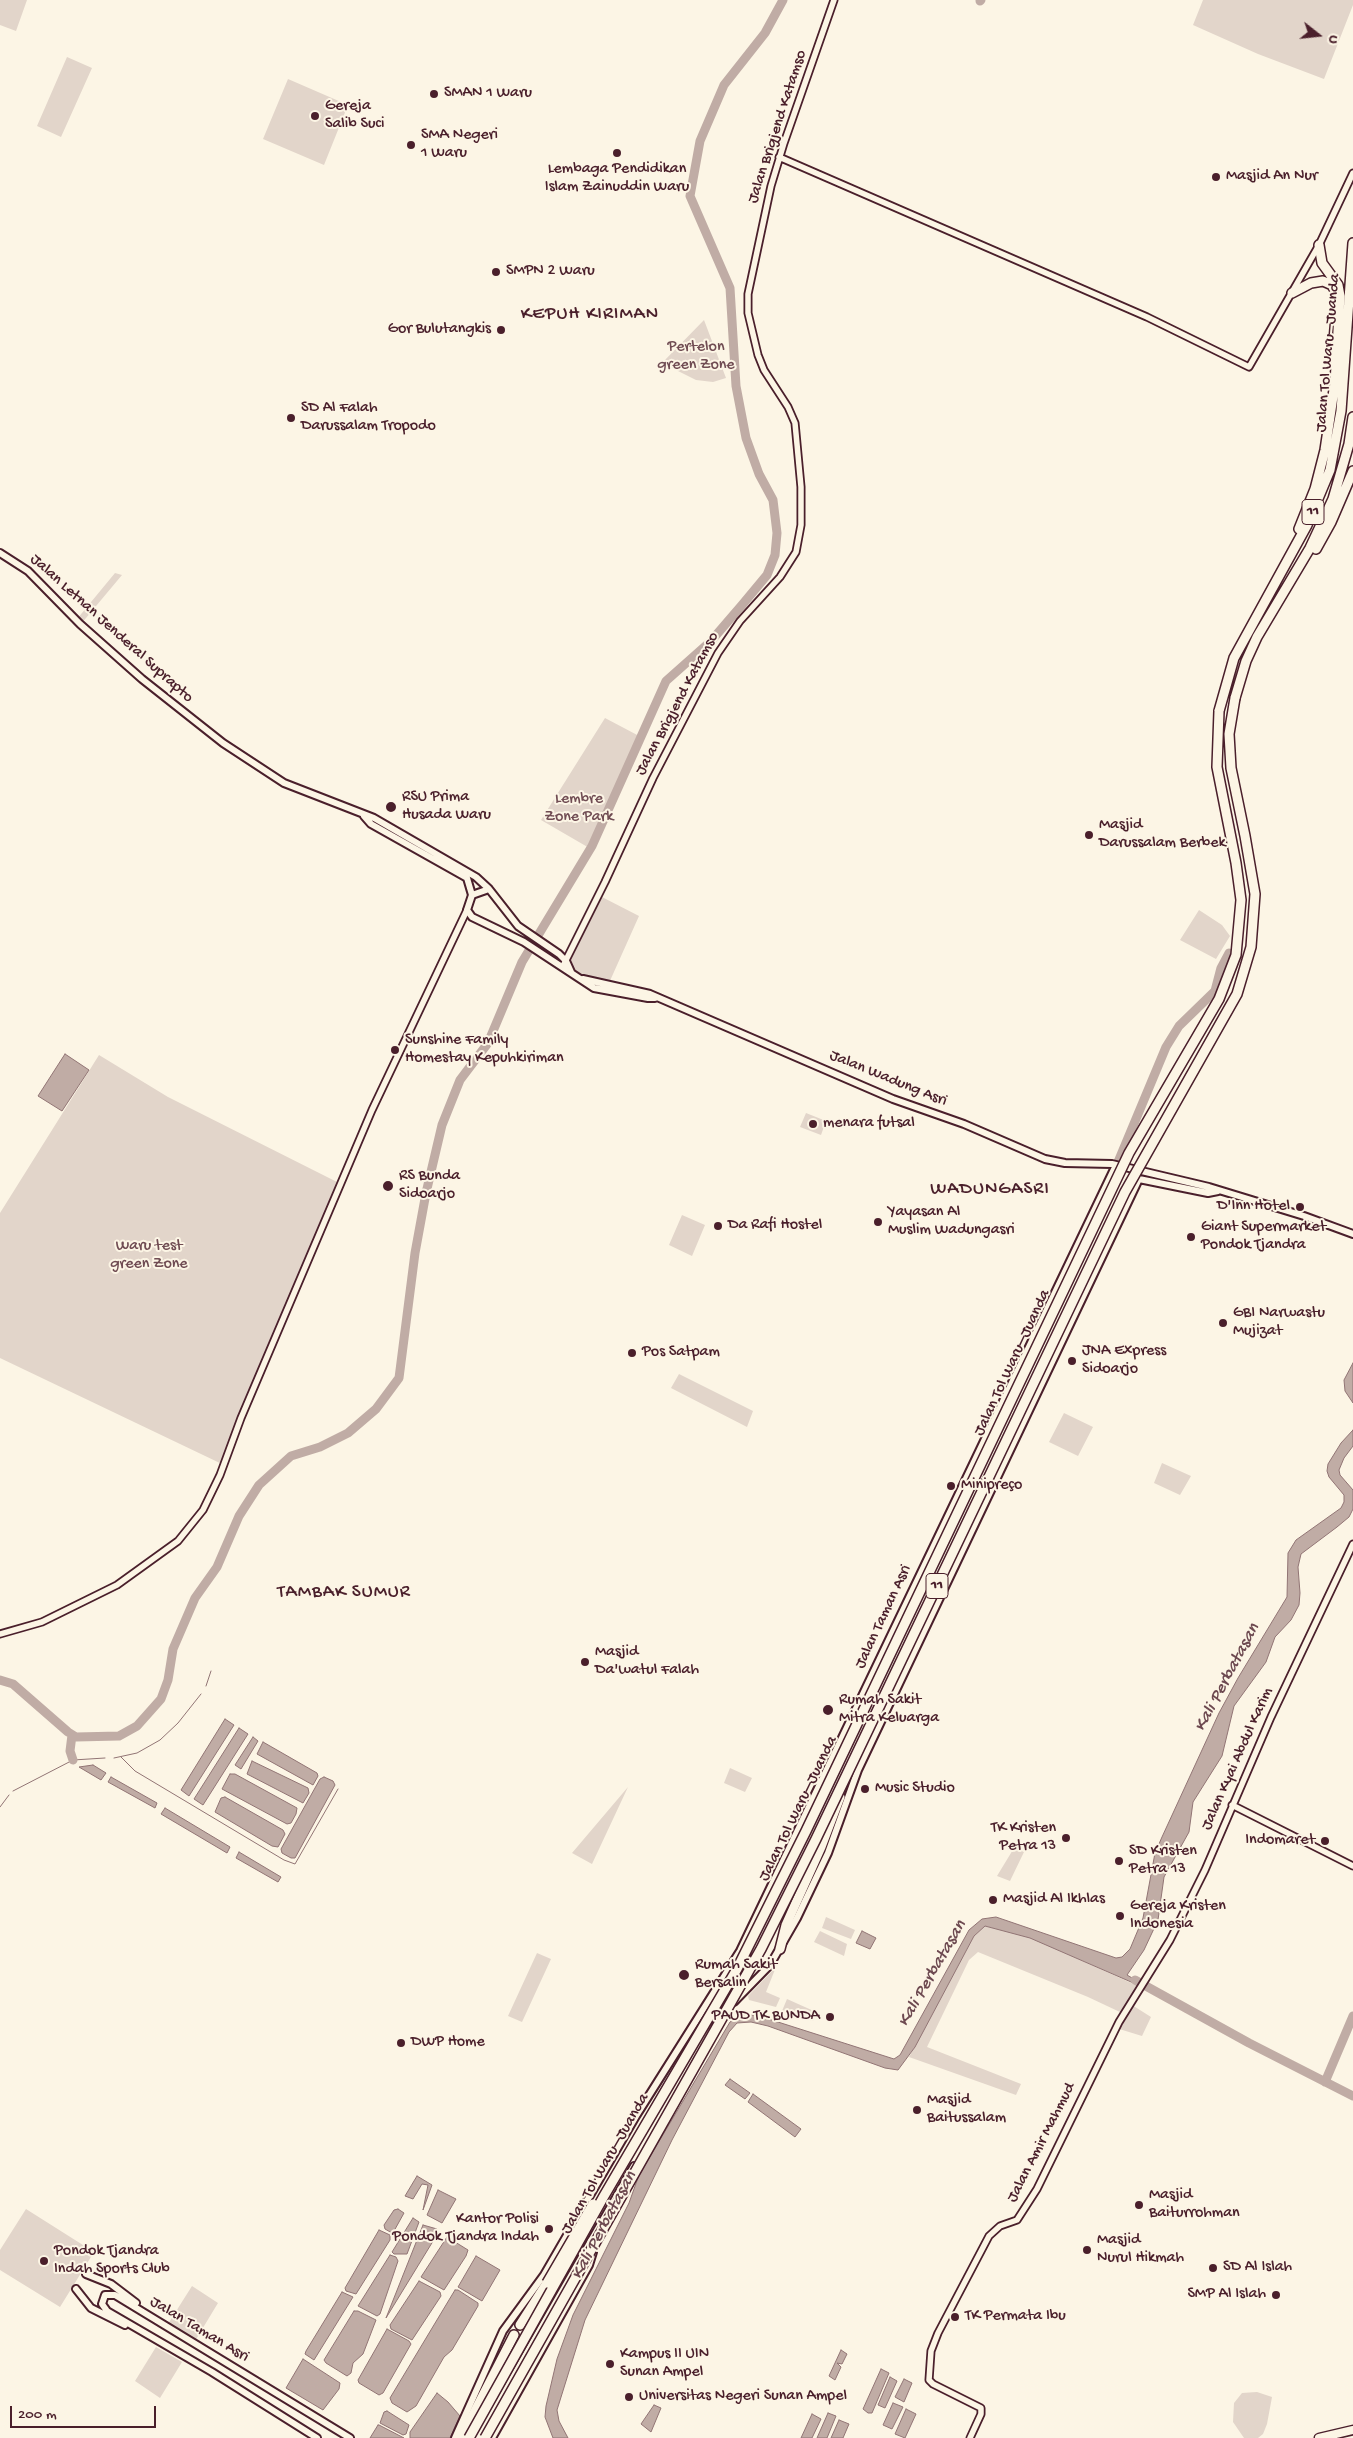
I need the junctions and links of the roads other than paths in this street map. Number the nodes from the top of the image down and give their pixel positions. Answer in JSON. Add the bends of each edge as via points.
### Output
{"nodes":[{"id":1,"x":834,"y":0,"type":"edge"},
{"id":2,"x":780,"y":157,"type":"junction"},
{"id":3,"x":1353,"y":173,"type":"edge"},
{"id":4,"x":1353,"y":243,"type":"edge"},
{"id":5,"x":1319,"y":245,"type":"junction"},
{"id":6,"x":1292,"y":294,"type":"junction"},
{"id":7,"x":1336,"y":365,"type":"junction"},
{"id":8,"x":1353,"y":417,"type":"edge"},
{"id":9,"x":1353,"y":470,"type":"edge"},
{"id":10,"x":0,"y":553,"type":"edge"},
{"id":11,"x":1252,"y":623,"type":"junction"},
{"id":12,"x":1257,"y":638,"type":"junction"},
{"id":13,"x":364,"y":816,"type":"junction"},
{"id":14,"x":489,"y":889,"type":"junction"},
{"id":15,"x":472,"y":895,"type":"junction"},
{"id":16,"x":467,"y":910,"type":"junction"},
{"id":17,"x":472,"y":918,"type":"junction"},
{"id":18,"x":462,"y":920,"type":"junction"},
{"id":19,"x":518,"y":926,"type":"junction"},
{"id":20,"x":512,"y":935,"type":"junction"},
{"id":21,"x":566,"y":961,"type":"junction"},
{"id":22,"x":562,"y":968,"type":"junction"},
{"id":23,"x":571,"y":972,"type":"junction"},
{"id":24,"x":1116,"y":1164,"type":"junction"},
{"id":25,"x":1128,"y":1169,"type":"junction"},
{"id":26,"x":1140,"y":1178,"type":"junction"},
{"id":27,"x":1218,"y":1191,"type":"junction"},
{"id":28,"x":1093,"y":1210,"type":"junction"},
{"id":29,"x":1117,"y":1223,"type":"junction"},
{"id":30,"x":1086,"y":1225,"type":"junction"},
{"id":31,"x":1353,"y":1234,"type":"edge"},
{"id":32,"x":1110,"y":1236,"type":"junction"},
{"id":33,"x":982,"y":1463,"type":"junction"},
{"id":34,"x":993,"y":1468,"type":"junction"},
{"id":35,"x":1353,"y":1544,"type":"edge"},
{"id":36,"x":0,"y":1634,"type":"edge"},
{"id":37,"x":849,"y":1771,"type":"junction"},
{"id":38,"x":1232,"y":1805,"type":"junction"},
{"id":39,"x":1353,"y":1866,"type":"edge"},
{"id":40,"x":780,"y":1949,"type":"junction"},
{"id":41,"x":727,"y":1974,"type":"junction"},
{"id":42,"x":750,"y":1986,"type":"junction"},
{"id":43,"x":1143,"y":1986,"type":"joint"},
{"id":44,"x":716,"y":1991,"type":"junction"},
{"id":45,"x":732,"y":2003,"type":"junction"},
{"id":46,"x":634,"y":2145,"type":"junction"},
{"id":47,"x":574,"y":2222,"type":"junction"},
{"id":48,"x":595,"y":2234,"type":"junction"},
{"id":49,"x":86,"y":2274,"type":"dead end"},
{"id":50,"x":76,"y":2289,"type":"dead end"},
{"id":51,"x":148,"y":2315,"type":"junction"},
{"id":52,"x":520,"y":2325,"type":"dead end"},
{"id":53,"x":140,"y":2330,"type":"junction"},
{"id":54,"x":514,"y":2334,"type":"dead end"},
{"id":55,"x":1353,"y":2430,"type":"edge"},
{"id":56,"x":317,"y":2438,"type":"edge"},
{"id":57,"x":350,"y":2438,"type":"edge"},
{"id":58,"x":455,"y":2438,"type":"edge"},
{"id":59,"x":461,"y":2438,"type":"edge"},
{"id":60,"x":469,"y":2438,"type":"edge"},
{"id":61,"x":478,"y":2438,"type":"edge"},
{"id":62,"x":484,"y":2438,"type":"edge"},
{"id":63,"x":492,"y":2438,"type":"edge"},
{"id":64,"x":970,"y":2438,"type":"edge"},
{"id":65,"x":1319,"y":2438,"type":"edge"}],
"edges":[{"from":1,"to":2,"type":"street","name":"Jalan Brigjend Katamso"},
{"from":2,"to":6,"type":"street","via":[[1147,317],[1249,367]]},
{"from":2,"to":21,"type":"street","name":"Jalan Brigjend Katamso","via":[[759,238],[747,304],[758,356],[795,423],[801,496],[801,525],[796,552],[780,577],[740,621],[718,654],[653,778]]},
{"from":3,"to":5,"type":"street"},
{"from":4,"to":11,"type":"highway","name":"Jalan Tol Waru–Juanda","number":"11","via":[[1341,411],[1330,470],[1311,517]]},
{"from":5,"to":6,"type":"street"},
{"from":5,"to":7,"type":"highway","via":[[1322,263],[1340,291]]},
{"from":6,"to":7,"type":"highway","via":[[1316,281],[1328,282],[1334,288]]},
{"from":7,"to":11,"type":"highway","via":[[1331,423],[1315,489],[1300,528]]},
{"from":8,"to":12,"type":"highway","name":"Jalan Tol Waru–Juanda","number":"11","via":[[1342,472],[1323,522]]},
{"from":9,"to":12,"type":"highway","via":[[1335,514],[1313,554]]},
{"from":10,"to":13,"type":"main road","name":"Jalan Letnan Jenderal Suprapto","via":[[28,571],[80,624],[202,727],[284,783]]},
{"from":11,"to":33,"type":"highway","name":"Jalan Tol Waru–Juanda","number":"11","bridge":true,"via":[[1234,658],[1219,711],[1217,767],[1241,900],[1239,938],[1230,973],[1208,1020],[1129,1153]]},
{"from":12,"to":34,"type":"highway","name":"Jalan Tol Waru–Juanda","number":"11","bridge":true,"via":[[1234,698],[1229,734],[1231,768],[1254,894],[1247,964],[1232,1006],[1125,1192]]},
{"from":13,"to":14,"type":"main road","via":[[374,818],[442,856]]},
{"from":13,"to":15,"type":"main road","via":[[371,824],[467,878]]},
{"from":14,"to":15,"type":"main road"},
{"from":14,"to":19,"type":"main road"},
{"from":15,"to":16,"type":"main road"},
{"from":16,"to":17,"type":"main road"},
{"from":16,"to":18,"type":"street"},
{"from":17,"to":18,"type":"street"},
{"from":17,"to":20,"type":"main road"},
{"from":18,"to":36,"type":"street","via":[[372,1110],[203,1510],[178,1542],[123,1582],[56,1616]]},
{"from":19,"to":20,"type":"main road"},
{"from":19,"to":21,"type":"main road"},
{"from":20,"to":22,"type":"main road"},
{"from":21,"to":22,"type":"street","name":"Jalan Brigjend Katamso"},
{"from":21,"to":23,"type":"main road"},
{"from":22,"to":23,"type":"main road","name":"Jalan Wadung Asri"},
{"from":23,"to":24,"type":"main road","name":"Jalan Wadung Asri","via":[[594,988],[655,998],[893,1099],[964,1124],[1045,1159],[1065,1163]]},
{"from":24,"to":25,"type":"main road"},
{"from":24,"to":28,"type":"main road","name":"Jalan Taman Asri"},
{"from":25,"to":26,"type":"main road"},
{"from":25,"to":27,"type":"main road"},
{"from":26,"to":27,"type":"main road","via":[[1208,1193]]},
{"from":26,"to":29,"type":"main road"},
{"from":27,"to":31,"type":"main road"},
{"from":28,"to":29,"type":"main road","via":[[1104,1220]]},
{"from":28,"to":30,"type":"main road","name":"Jalan Taman Asri"},
{"from":29,"to":32,"type":"main road"},
{"from":30,"to":32,"type":"main road"},
{"from":30,"to":41,"type":"main road","name":"Jalan Taman Asri","via":[[764,1904]]},
{"from":32,"to":40,"type":"main road","via":[[862,1762],[828,1854]]},
{"from":33,"to":34,"type":"highway","bridge":true},
{"from":33,"to":46,"type":"highway","name":"Jalan Tol Waru–Juanda","number":"11","bridge":true,"via":[[737,1969]]},
{"from":34,"to":37,"type":"highway","name":"Jalan Tol Waru–Juanda","number":"11","bridge":true},
{"from":35,"to":38,"type":"street","name":"Jalan Kyai Abdul Karim"},
{"from":37,"to":40,"type":"highway","bridge":true,"via":[[821,1847],[784,1930]]},
{"from":37,"to":62,"type":"highway","name":"Jalan Tol Waru–Juanda","number":"11","bridge":true,"via":[[755,1962]]},
{"from":38,"to":39,"type":"street"},
{"from":38,"to":43,"type":"street","name":"Jalan Kyai Abdul Karim","via":[[1185,1911]]},
{"from":40,"to":42,"type":"main road"},
{"from":41,"to":42,"type":"main road"},
{"from":41,"to":44,"type":"main road","name":"Jalan Taman Asri"},
{"from":42,"to":45,"type":"main road"},
{"from":43,"to":64,"type":"street","name":"Jalan Amir Mahmud","via":[[1119,2022],[1037,2189],[1019,2217],[1000,2226],[989,2236],[931,2351],[929,2380],[978,2405],[982,2411]]},
{"from":44,"to":45,"type":"main road"},
{"from":44,"to":47,"type":"main road","name":"Jalan Taman Asri","via":[[636,2116]]},
{"from":45,"to":48,"type":"main road","via":[[702,2046]]},
{"from":46,"to":52,"type":"highway","bridge":true,"via":[[609,2179]]},
{"from":46,"to":60,"type":"highway","name":"Jalan Tol Waru–Juanda","number":"11","bridge":true},
{"from":47,"to":48,"type":"main road"},
{"from":47,"to":58,"type":"main road","name":"Jalan Taman Asri","via":[[544,2274],[503,2331]]},
{"from":48,"to":61,"type":"main road"},
{"from":48,"to":63,"type":"main road","via":[[595,2248],[589,2265]]},
{"from":49,"to":51,"type":"main road","via":[[120,2290]]},
{"from":50,"to":53,"type":"main road","via":[[91,2308]]},
{"from":51,"to":53,"type":"main road","name":"Jalan Taman Asri","via":[[115,2294],[103,2298],[106,2311]]},
{"from":51,"to":57,"type":"main road","name":"Jalan Taman Asri"},
{"from":53,"to":56,"type":"main road","name":"Jalan Taman Asri"},
{"from":54,"to":59,"type":"highway"},
{"from":55,"to":65,"type":"main road"}]}
